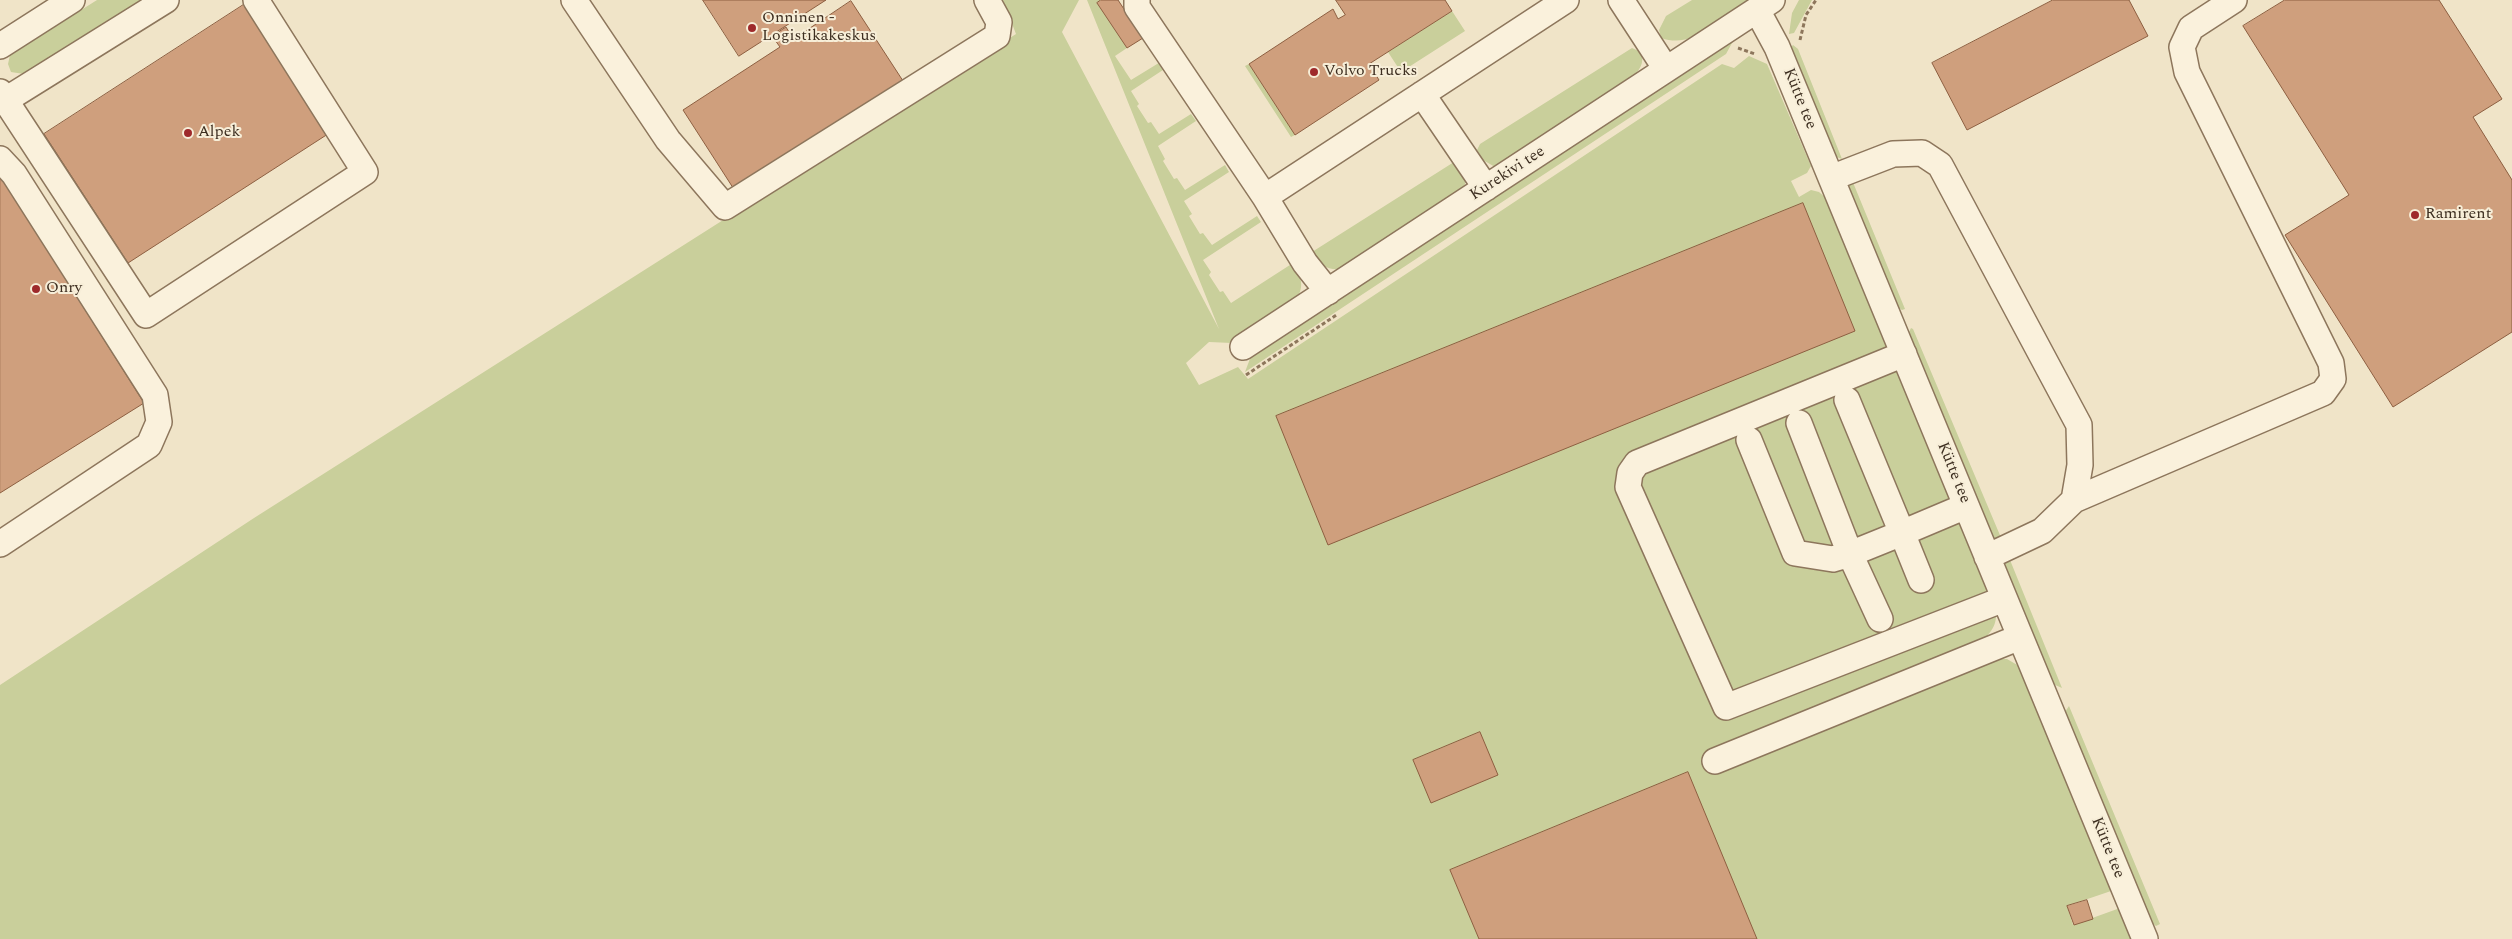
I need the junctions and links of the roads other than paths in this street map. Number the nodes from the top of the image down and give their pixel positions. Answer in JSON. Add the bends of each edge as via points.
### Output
{"nodes":[{"id":1,"x":72,"y":0,"type":"edge"},
{"id":2,"x":166,"y":0,"type":"edge"},
{"id":3,"x":256,"y":0,"type":"edge"},
{"id":4,"x":574,"y":0,"type":"edge"},
{"id":5,"x":987,"y":0,"type":"edge"},
{"id":6,"x":1137,"y":0,"type":"edge"},
{"id":7,"x":1566,"y":0,"type":"edge"},
{"id":8,"x":1621,"y":0,"type":"edge"},
{"id":9,"x":2234,"y":0,"type":"edge"},
{"id":10,"x":1764,"y":5,"type":"edge"},
{"id":11,"x":0,"y":46,"type":"edge"},
{"id":12,"x":1666,"y":70,"type":"junction"},
{"id":13,"x":1422,"y":94,"type":"junction"},
{"id":14,"x":2,"y":96,"type":"edge"},
{"id":15,"x":0,"y":159,"type":"edge"},
{"id":16,"x":1831,"y":178,"type":"junction"},
{"id":17,"x":1486,"y":188,"type":"junction"},
{"id":18,"x":1265,"y":197,"type":"junction"},
{"id":19,"x":1328,"y":292,"type":"junction"},
{"id":20,"x":1243,"y":348,"type":"dead end"},
{"id":21,"x":1904,"y":354,"type":"junction"},
{"id":22,"x":1847,"y":400,"type":"dead end"},
{"id":23,"x":1799,"y":423,"type":"dead end"},
{"id":24,"x":1749,"y":440,"type":"dead end"},
{"id":25,"x":2074,"y":500,"type":"junction"},
{"id":26,"x":1966,"y":506,"type":"junction"},
{"id":27,"x":1902,"y":533,"type":"junction"},
{"id":28,"x":0,"y":544,"type":"edge"},
{"id":29,"x":1850,"y":554,"type":"junction"},
{"id":30,"x":1987,"y":557,"type":"junction"},
{"id":31,"x":1921,"y":580,"type":"dead end"},
{"id":32,"x":2004,"y":599,"type":"junction"},
{"id":33,"x":1880,"y":619,"type":"dead end"},
{"id":34,"x":2020,"y":636,"type":"junction"},
{"id":35,"x":1715,"y":761,"type":"dead end"},
{"id":36,"x":2145,"y":939,"type":"edge"}],
"edges":[{"from":1,"to":11,"type":"street"},
{"from":2,"to":14,"type":"street"},
{"from":3,"to":14,"type":"street","via":[[365,172],[146,315]]},
{"from":4,"to":5,"type":"street","via":[[668,140],[725,207],[997,36],[999,22]]},
{"from":6,"to":18,"type":"street","via":[[1137,7]]},
{"from":7,"to":13,"type":"street"},
{"from":8,"to":12,"type":"street"},
{"from":9,"to":25,"type":"street","via":[[2191,28],[2182,47],[2187,72],[2331,362],[2333,379],[2323,393]]},
{"from":10,"to":12,"type":"street","name":"Kurekivi tee"},
{"from":10,"to":16,"type":"street","name":"Kütte tee","via":[[1788,42]]},
{"from":12,"to":17,"type":"street","name":"Kurekivi tee"},
{"from":13,"to":17,"type":"street"},
{"from":13,"to":18,"type":"street"},
{"from":15,"to":28,"type":"street","via":[[14,174],[155,395],[159,422],[149,445]]},
{"from":16,"to":21,"type":"street","name":"Kütte tee"},
{"from":16,"to":25,"type":"street","via":[[1893,154],[1922,153],[1940,165],[2079,425],[2080,465]]},
{"from":17,"to":19,"type":"street","name":"Kurekivi tee"},
{"from":18,"to":19,"type":"street","via":[[1305,263]]},
{"from":19,"to":20,"type":"street","name":"Kurekivi tee"},
{"from":21,"to":26,"type":"street","name":"Kütte tee"},
{"from":21,"to":32,"type":"street","via":[[1638,463],[1630,473],[1628,486],[1726,707]]},
{"from":22,"to":27,"type":"street"},
{"from":23,"to":29,"type":"street"},
{"from":24,"to":29,"type":"street","via":[[1794,553],[1833,559]]},
{"from":25,"to":30,"type":"street","via":[[2042,531]]},
{"from":26,"to":27,"type":"street"},
{"from":26,"to":30,"type":"street","name":"Kütte tee"},
{"from":27,"to":29,"type":"street"},
{"from":27,"to":31,"type":"street"},
{"from":29,"to":33,"type":"street"},
{"from":30,"to":32,"type":"street","name":"Kütte tee"},
{"from":32,"to":34,"type":"street","name":"Kütte tee"},
{"from":34,"to":35,"type":"street"},
{"from":34,"to":36,"type":"street","name":"Kütte tee"}]}
